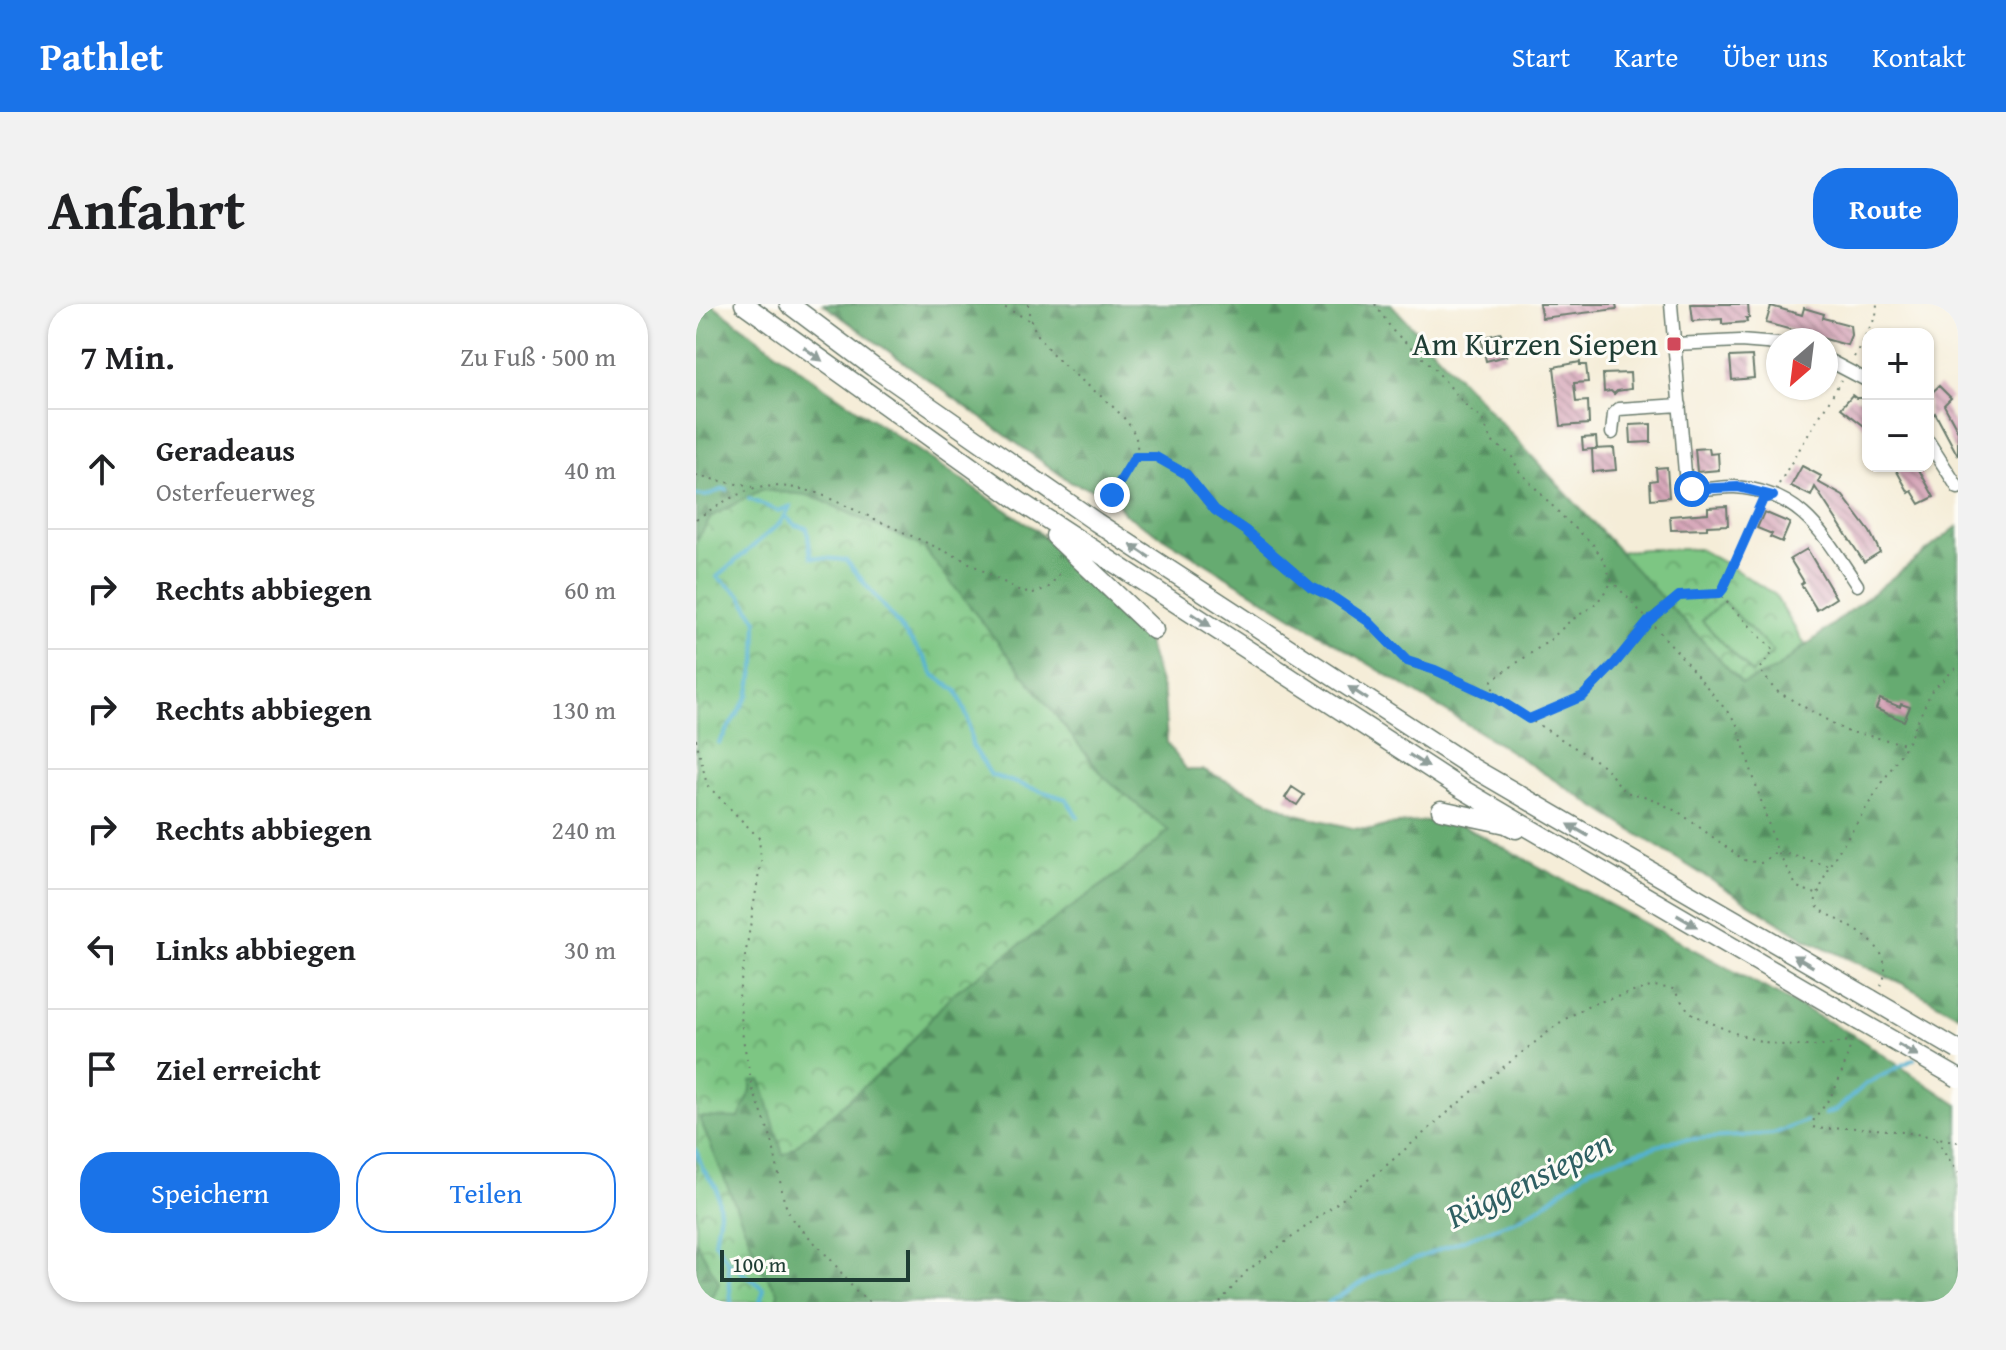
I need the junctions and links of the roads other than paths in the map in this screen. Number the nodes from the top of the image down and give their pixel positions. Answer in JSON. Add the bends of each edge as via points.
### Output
{"nodes":[{"id":1,"x":744,"y":304,"type":"edge"},
{"id":2,"x":789,"y":304,"type":"edge"},
{"id":3,"x":1671,"y":304,"type":"edge"},
{"id":4,"x":1766,"y":343,"type":"edge"},
{"id":5,"x":1674,"y":344,"type":"junction"},
{"id":6,"x":1838,"y":365,"type":"edge"},
{"id":7,"x":1862,"y":378,"type":"edge"},
{"id":8,"x":1680,"y":412,"type":"junction"},
{"id":9,"x":1612,"y":433,"type":"dead end"},
{"id":10,"x":1934,"y":450,"type":"edge"},
{"id":11,"x":1958,"y":488,"type":"edge"},
{"id":12,"x":1019,"y":501,"type":"junction"},
{"id":13,"x":1857,"y":585,"type":"dead end"},
{"id":14,"x":1154,"y":630,"type":"dead end"},
{"id":15,"x":1441,"y":810,"type":"dead end"},
{"id":16,"x":1620,"y":882,"type":"junction"},
{"id":17,"x":1958,"y":1050,"type":"edge"},
{"id":18,"x":1958,"y":1078,"type":"edge"}],
"edges":[{"from":1,"to":12,"type":"highway","one_way":true},
{"from":17,"to":2,"type":"highway","one_way":true,"bridge":true,"via":[[1473,768],[1096,522]]},
{"from":3,"to":5,"type":"street"},
{"from":4,"to":5,"type":"street"},
{"from":5,"to":8,"type":"street"},
{"from":6,"to":7,"type":"street"},
{"from":8,"to":9,"type":"street","via":[[1619,409]]},
{"from":8,"to":13,"type":"street","via":[[1688,487],[1738,487],[1773,496],[1801,512],[1817,524]]},
{"from":10,"to":11,"type":"street"},
{"from":12,"to":14,"type":"highway"},
{"from":12,"to":16,"type":"highway","one_way":true,"via":[[1457,786]]},
{"from":15,"to":16,"type":"highway","via":[[1506,824],[1590,873]]},
{"from":16,"to":18,"type":"highway","one_way":true,"bridge":true}]}
